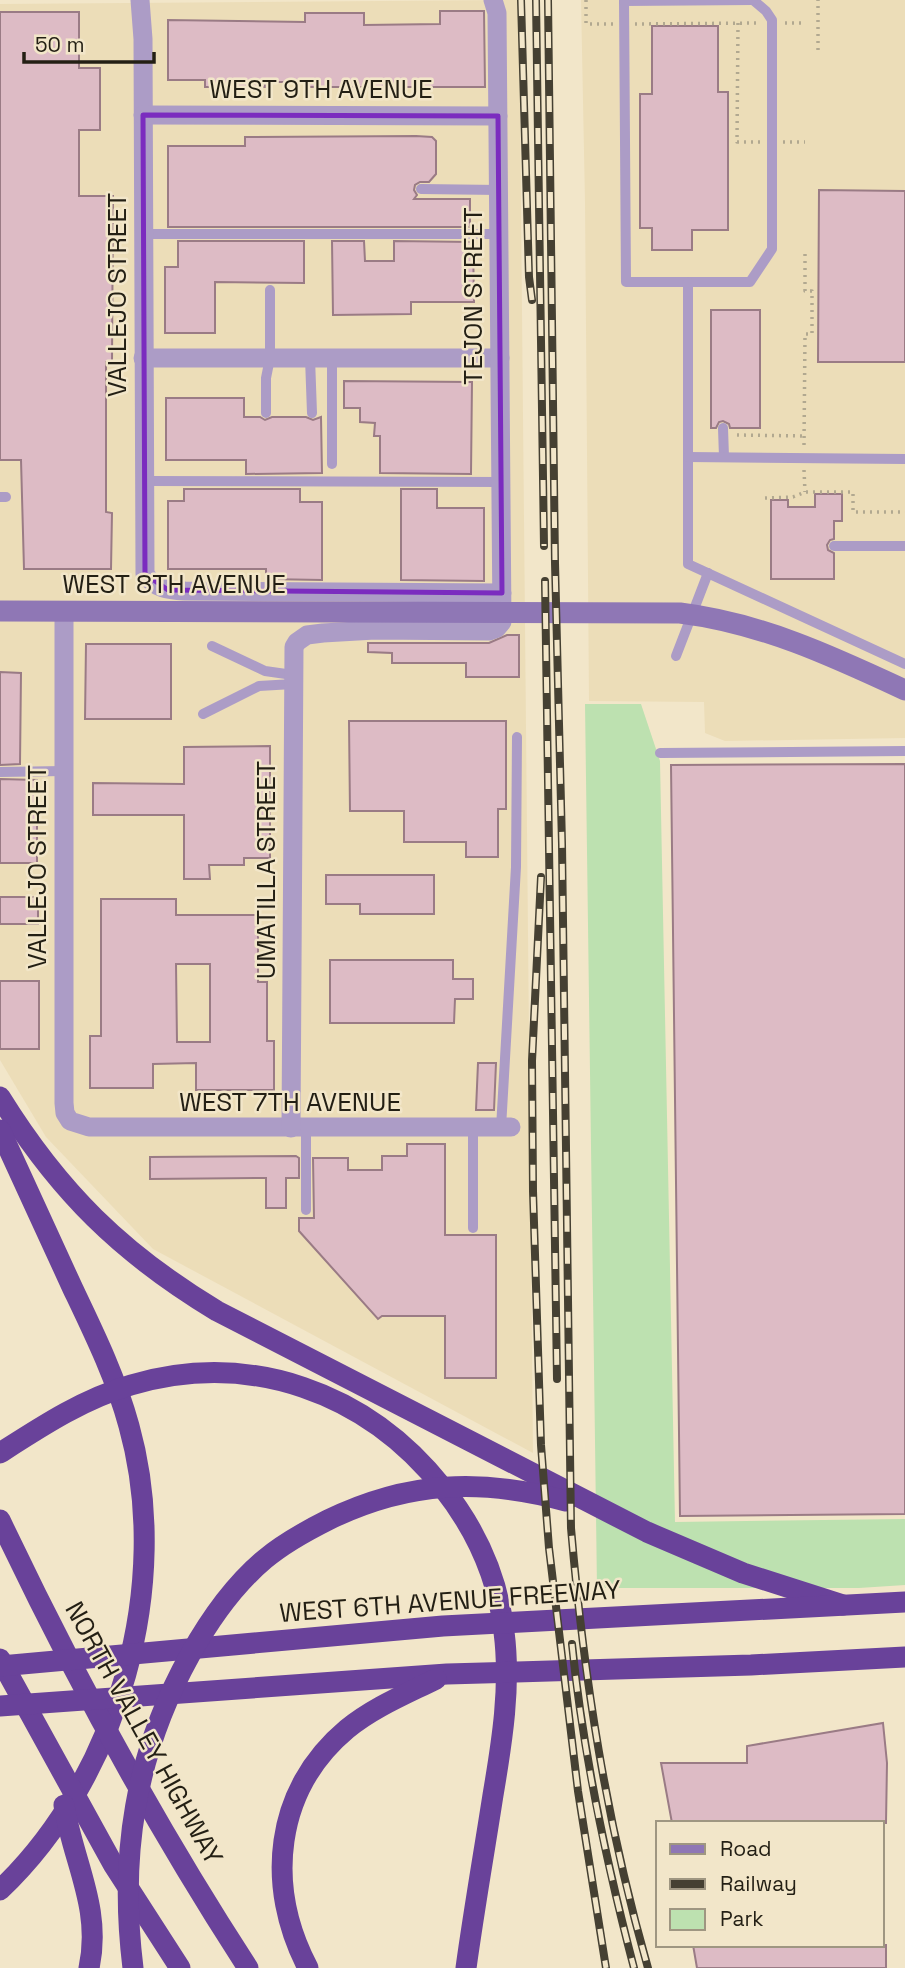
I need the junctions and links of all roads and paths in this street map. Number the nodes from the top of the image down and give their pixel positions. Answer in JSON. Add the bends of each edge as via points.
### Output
{"nodes":[{"id":1,"x":139,"y":0,"type":"edge"},
{"id":2,"x":493,"y":0,"type":"edge"},
{"id":3,"x":586,"y":0,"type":"edge"},
{"id":4,"x":682,"y":0,"type":"edge"},
{"id":5,"x":753,"y":0,"type":"edge"},
{"id":6,"x":818,"y":0,"type":"edge"},
{"id":7,"x":624,"y":1,"type":"edge"},
{"id":8,"x":624,"y":23,"type":"junction"},
{"id":9,"x":738,"y":23,"type":"junction"},
{"id":10,"x":772,"y":23,"type":"junction"},
{"id":11,"x":806,"y":23,"type":"dead end"},
{"id":12,"x":818,"y":50,"type":"dead end"},
{"id":13,"x":143,"y":115,"type":"junction"},
{"id":14,"x":498,"y":116,"type":"junction"},
{"id":15,"x":737,"y":142,"type":"dead end"},
{"id":16,"x":421,"y":189,"type":"dead end"},
{"id":17,"x":499,"y":190,"type":"junction"},
{"id":18,"x":143,"y":234,"type":"junction"},
{"id":19,"x":499,"y":234,"type":"junction"},
{"id":20,"x":805,"y":250,"type":"dead end"},
{"id":21,"x":688,"y":282,"type":"junction"},
{"id":22,"x":270,"y":290,"type":"dead end"},
{"id":23,"x":143,"y":358,"type":"junction"},
{"id":24,"x":270,"y":358,"type":"junction"},
{"id":25,"x":310,"y":358,"type":"junction"},
{"id":26,"x":332,"y":358,"type":"junction"},
{"id":27,"x":500,"y":358,"type":"junction"},
{"id":28,"x":266,"y":413,"type":"dead end"},
{"id":29,"x":312,"y":413,"type":"dead end"},
{"id":30,"x":723,"y":431,"type":"joint"},
{"id":31,"x":804,"y":436,"type":"junction"},
{"id":32,"x":688,"y":457,"type":"junction"},
{"id":33,"x":724,"y":457,"type":"junction"},
{"id":34,"x":804,"y":458,"type":"junction"},
{"id":35,"x":905,"y":459,"type":"edge"},
{"id":36,"x":332,"y":464,"type":"dead end"},
{"id":37,"x":143,"y":481,"type":"junction"},
{"id":38,"x":501,"y":482,"type":"junction"},
{"id":39,"x":805,"y":492,"type":"junction"},
{"id":40,"x":765,"y":498,"type":"dead end"},
{"id":41,"x":905,"y":512,"type":"edge"},
{"id":42,"x":834,"y":546,"type":"dead end"},
{"id":43,"x":905,"y":546,"type":"edge"},
{"id":44,"x":708,"y":573,"type":"junction"},
{"id":45,"x":156,"y":586,"type":"joint"},
{"id":46,"x":502,"y":593,"type":"junction"},
{"id":47,"x":0,"y":611,"type":"edge"},
{"id":48,"x":64,"y":612,"type":"junction"},
{"id":49,"x":323,"y":633,"type":"joint"},
{"id":50,"x":212,"y":646,"type":"dead end"},
{"id":51,"x":676,"y":656,"type":"dead end"},
{"id":52,"x":905,"y":664,"type":"edge"},
{"id":53,"x":293,"y":679,"type":"junction"},
{"id":54,"x":905,"y":690,"type":"edge"},
{"id":55,"x":203,"y":714,"type":"dead end"},
{"id":56,"x":517,"y":737,"type":"dead end"},
{"id":57,"x":905,"y":751,"type":"edge"},
{"id":58,"x":660,"y":752,"type":"dead end"},
{"id":59,"x":64,"y":771,"type":"junction"},
{"id":60,"x":0,"y":772,"type":"edge"},
{"id":61,"x":0,"y":1097,"type":"edge"},
{"id":62,"x":70,"y":1122,"type":"joint"},
{"id":63,"x":298,"y":1128,"type":"junction"},
{"id":64,"x":473,"y":1128,"type":"junction"},
{"id":65,"x":506,"y":1128,"type":"joint"},
{"id":66,"x":0,"y":1130,"type":"edge"},
{"id":67,"x":306,"y":1210,"type":"dead end"},
{"id":68,"x":473,"y":1228,"type":"dead end"},
{"id":69,"x":0,"y":1453,"type":"edge"},
{"id":70,"x":0,"y":1520,"type":"edge"},
{"id":71,"x":624,"y":1521,"type":"junction"},
{"id":72,"x":905,"y":1602,"type":"edge"},
{"id":73,"x":843,"y":1605,"type":"junction"},
{"id":74,"x":905,"y":1657,"type":"edge"},
{"id":75,"x":0,"y":1659,"type":"edge"},
{"id":76,"x":0,"y":1666,"type":"edge"},
{"id":77,"x":447,"y":1674,"type":"junction"},
{"id":78,"x":0,"y":1706,"type":"edge"},
{"id":79,"x":57,"y":1765,"type":"junction"},
{"id":80,"x":0,"y":1890,"type":"edge"},
{"id":81,"x":89,"y":1968,"type":"edge"},
{"id":82,"x":133,"y":1968,"type":"edge"},
{"id":83,"x":180,"y":1968,"type":"edge"},
{"id":84,"x":248,"y":1968,"type":"edge"},
{"id":85,"x":308,"y":1968,"type":"edge"},
{"id":86,"x":466,"y":1968,"type":"edge"}],
"edges":[{"from":1,"to":13,"type":"street","name":"VALLEJO STREET"},
{"from":2,"to":14,"type":"street","name":"TEJON STREET"},
{"from":3,"to":8,"type":"path","via":[[586,23]]},
{"from":4,"to":5,"type":"lane"},
{"from":4,"to":7,"type":"lane"},
{"from":5,"to":10,"type":"lane"},
{"from":6,"to":12,"type":"path"},
{"from":7,"to":8,"type":"lane"},
{"from":8,"to":9,"type":"path"},
{"from":8,"to":21,"type":"lane","via":[[626,282]]},
{"from":9,"to":10,"type":"path"},
{"from":9,"to":15,"type":"path"},
{"from":10,"to":11,"type":"path"},
{"from":10,"to":21,"type":"lane","via":[[772,249],[750,282]]},
{"from":13,"to":14,"type":"street","name":"WEST 9TH AVENUE"},
{"from":13,"to":18,"type":"street","name":"VALLEJO STREET"},
{"from":14,"to":17,"type":"street","name":"TEJON STREET"},
{"from":16,"to":17,"type":"lane"},
{"from":17,"to":19,"type":"street","name":"TEJON STREET"},
{"from":18,"to":19,"type":"lane"},
{"from":18,"to":23,"type":"street","name":"VALLEJO STREET"},
{"from":19,"to":27,"type":"street","name":"TEJON STREET"},
{"from":20,"to":31,"type":"path","via":[[805,291],[812,291],[812,334],[805,334]]},
{"from":21,"to":32,"type":"lane"},
{"from":22,"to":24,"type":"lane"},
{"from":23,"to":24,"type":"street"},
{"from":23,"to":37,"type":"street","name":"VALLEJO STREET"},
{"from":24,"to":25,"type":"street"},
{"from":24,"to":28,"type":"lane"},
{"from":25,"to":26,"type":"street"},
{"from":25,"to":29,"type":"lane"},
{"from":26,"to":27,"type":"street"},
{"from":26,"to":36,"type":"lane"},
{"from":27,"to":38,"type":"street","name":"TEJON STREET"},
{"from":30,"to":31,"type":"path"},
{"from":30,"to":33,"type":"lane"},
{"from":31,"to":34,"type":"path"},
{"from":32,"to":33,"type":"lane"},
{"from":32,"to":44,"type":"lane","via":[[688,564]]},
{"from":33,"to":34,"type":"lane"},
{"from":34,"to":35,"type":"lane"},
{"from":34,"to":39,"type":"path"},
{"from":37,"to":38,"type":"lane"},
{"from":37,"to":45,"type":"street","name":"VALLEJO STREET","via":[[145,574]]},
{"from":38,"to":46,"type":"street","name":"TEJON STREET"},
{"from":39,"to":40,"type":"path"},
{"from":39,"to":41,"type":"path","via":[[853,492],[853,512]]},
{"from":42,"to":43,"type":"lane"},
{"from":44,"to":51,"type":"lane"},
{"from":44,"to":52,"type":"lane"},
{"from":45,"to":46,"type":"street","name":"WEST 8TH AVENUE","via":[[185,591]]},
{"from":46,"to":49,"type":"street","name":"TEJON STREET","via":[[502,622],[489,631]]},
{"from":47,"to":48,"type":"main road","name":"WEST 8TH AVENUE"},
{"from":48,"to":54,"type":"main road","name":"WEST 8TH AVENUE","via":[[635,612],[699,616],[771,633]]},
{"from":48,"to":59,"type":"street","name":"VALLEJO STREET"},
{"from":49,"to":53,"type":"street","name":"UMATILLA STREET","via":[[297,642]]},
{"from":50,"to":53,"type":"lane"},
{"from":53,"to":55,"type":"lane","via":[[259,686]]},
{"from":53,"to":63,"type":"street","name":"UMATILLA STREET"},
{"from":56,"to":65,"type":"lane"},
{"from":57,"to":58,"type":"lane"},
{"from":59,"to":60,"type":"lane"},
{"from":59,"to":62,"type":"street","name":"VALLEJO STREET","via":[[64,1104]]},
{"from":61,"to":71,"type":"highway","via":[[40,1158],[77,1202],[116,1240],[176,1286]]},
{"from":62,"to":63,"type":"street","name":"WEST 7TH AVENUE","via":[[89,1128]]},
{"from":63,"to":64,"type":"street","name":"WEST 7TH AVENUE"},
{"from":63,"to":67,"type":"lane"},
{"from":64,"to":65,"type":"street","name":"WEST 7TH AVENUE"},
{"from":64,"to":68,"type":"lane"},
{"from":66,"to":80,"type":"highway","via":[[123,1406],[137,1465],[143,1546],[134,1639],[111,1722],[61,1815]]},
{"from":69,"to":86,"type":"highway","via":[[85,1402],[133,1385],[195,1375],[256,1376],[308,1388],[358,1412],[397,1440],[432,1474],[467,1521],[484,1555],[500,1602],[506,1647],[498,1764]]},
{"from":70,"to":84,"type":"highway","name":"NORTH VALLEY HIGHWAY","via":[[97,1712]]},
{"from":71,"to":73,"type":"highway","via":[[764,1581]]},
{"from":71,"to":82,"type":"highway","via":[[512,1489],[444,1486],[395,1495],[346,1512],[298,1536],[257,1566],[223,1604],[193,1649],[150,1742],[129,1853]]},
{"from":72,"to":73,"type":"highway","name":"WEST 6TH AVENUE FREEWAY"},
{"from":73,"to":76,"type":"highway","name":"WEST 6TH AVENUE FREEWAY","via":[[443,1626]]},
{"from":74,"to":77,"type":"highway"},
{"from":75,"to":79,"type":"highway"},
{"from":77,"to":78,"type":"highway"},
{"from":77,"to":85,"type":"highway","via":[[378,1708],[348,1729],[319,1759],[299,1792],[286,1833],[283,1887],[290,1928]]},
{"from":79,"to":81,"type":"highway","via":[[68,1831],[92,1913]]},
{"from":79,"to":83,"type":"highway"}]}
